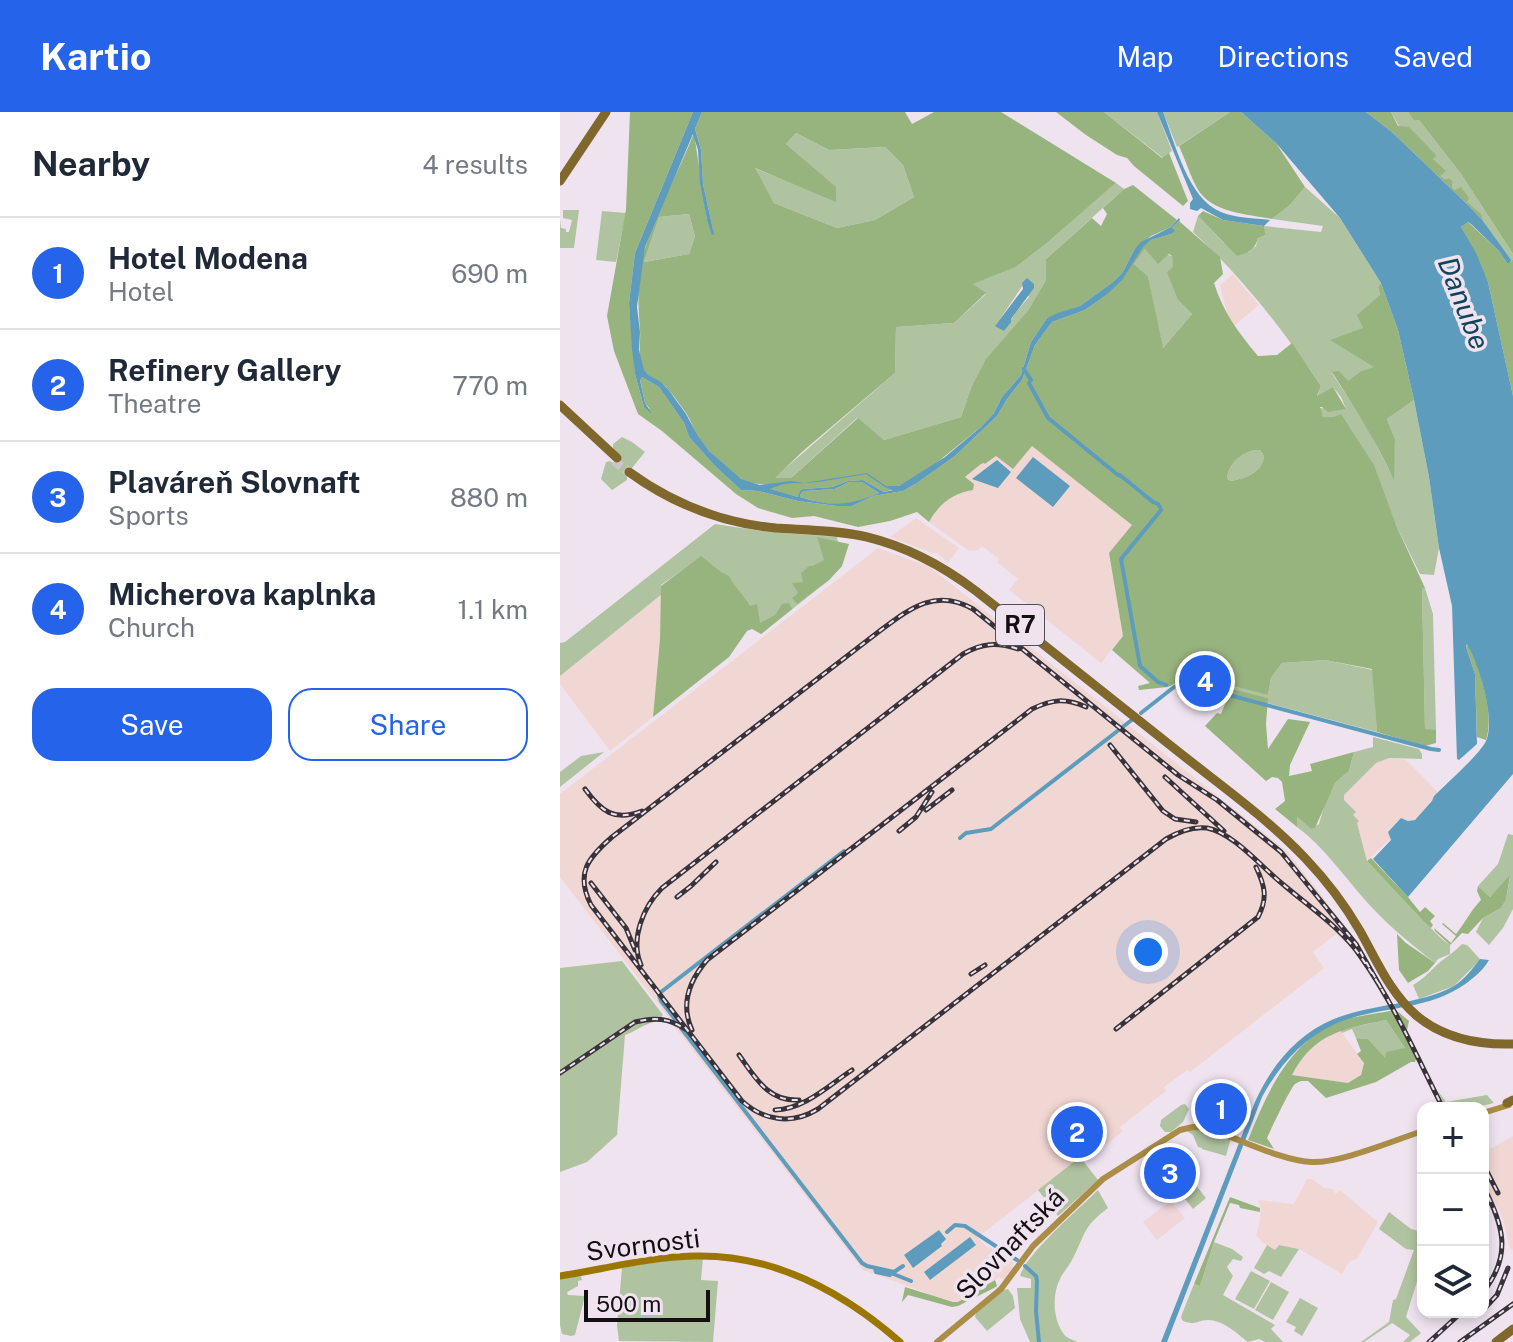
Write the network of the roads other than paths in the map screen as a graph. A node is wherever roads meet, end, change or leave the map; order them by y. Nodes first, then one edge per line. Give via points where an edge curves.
1 (604, 113) edge
2 (560, 173) edge
3 (560, 181) edge
4 (560, 408) edge
5 (616, 460) tunnel mouth
6 (630, 471) tunnel mouth
7 (1513, 1043) edge
8 (1512, 1102) edge
9 (1489, 1109) edge
10 (1417, 1133) edge
11 (560, 1276) edge
12 (1513, 1331) edge
13 (1501, 1340) edge
14 (900, 1342) edge
15 (937, 1342) edge

1 - 2 highway
1 - 3 highway
4 - 5 highway
6 - 7 highway, R7 via 712,512 756,522 867,532 945,565 1275,824 1311,858 1347,907 1393,987 1426,1020 1467,1041
8 - 9 main road
10 - 15 main road, Slovnaftská via 1316,1162 1205,1128 1183,1129 1103,1179 1033,1246 998,1292
11 - 14 main road, Svornosti via 683,1257 752,1261 824,1287
12 - 13 highway

